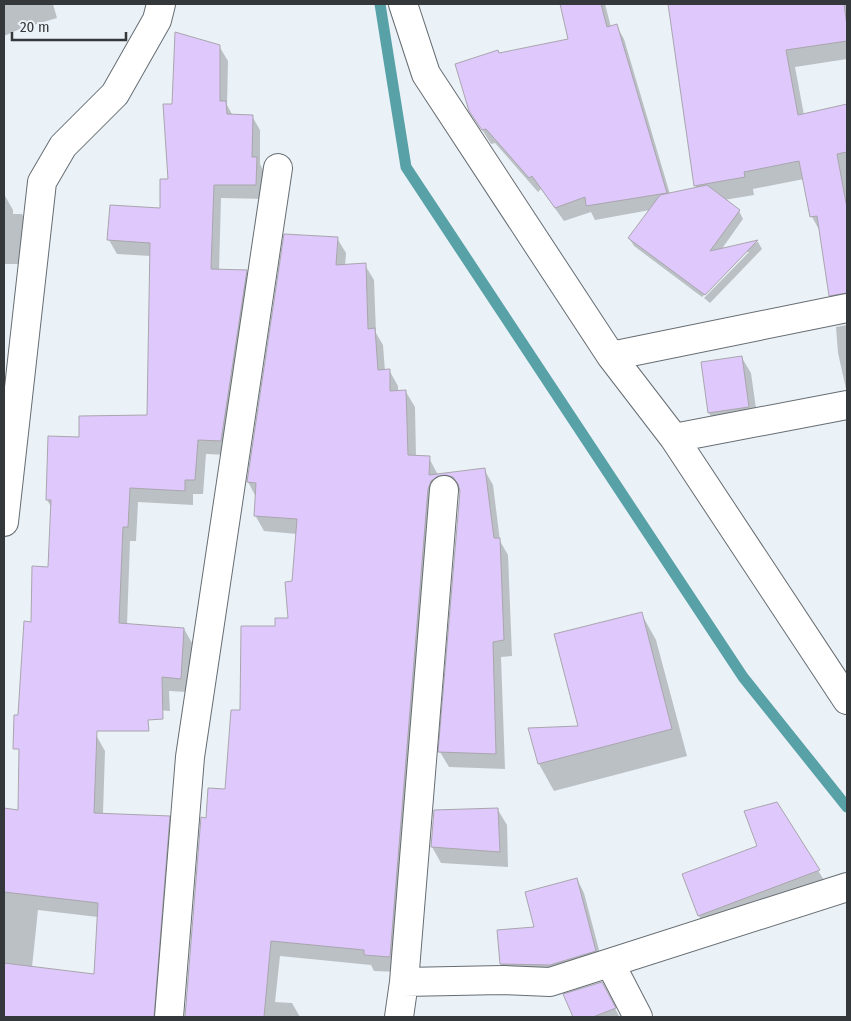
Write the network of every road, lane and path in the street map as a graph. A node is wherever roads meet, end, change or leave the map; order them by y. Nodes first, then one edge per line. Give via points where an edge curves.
1 (161, 4) edge
2 (403, 4) edge
3 (278, 168) dead end
4 (847, 308) edge
5 (611, 356) junction
6 (847, 405) edge
7 (674, 438) junction
8 (444, 490) dead end
9 (4, 522) edge
10 (847, 700) edge
11 (847, 887) edge
12 (847, 899) edge
13 (781, 908) junction
14 (610, 963) junction
15 (404, 982) junction
16 (169, 1017) edge
17 (399, 1017) edge
18 (638, 1017) edge

1 - 9 street via 157,20 115,94 63,146 42,182
2 - 5 street via 426,74
3 - 16 street via 190,757
4 - 5 street
5 - 7 street
6 - 7 street
7 - 10 street
8 - 15 street
11 - 13 street
12 - 13 street
13 - 14 street
14 - 15 street via 550,982
14 - 18 street
15 - 17 street

